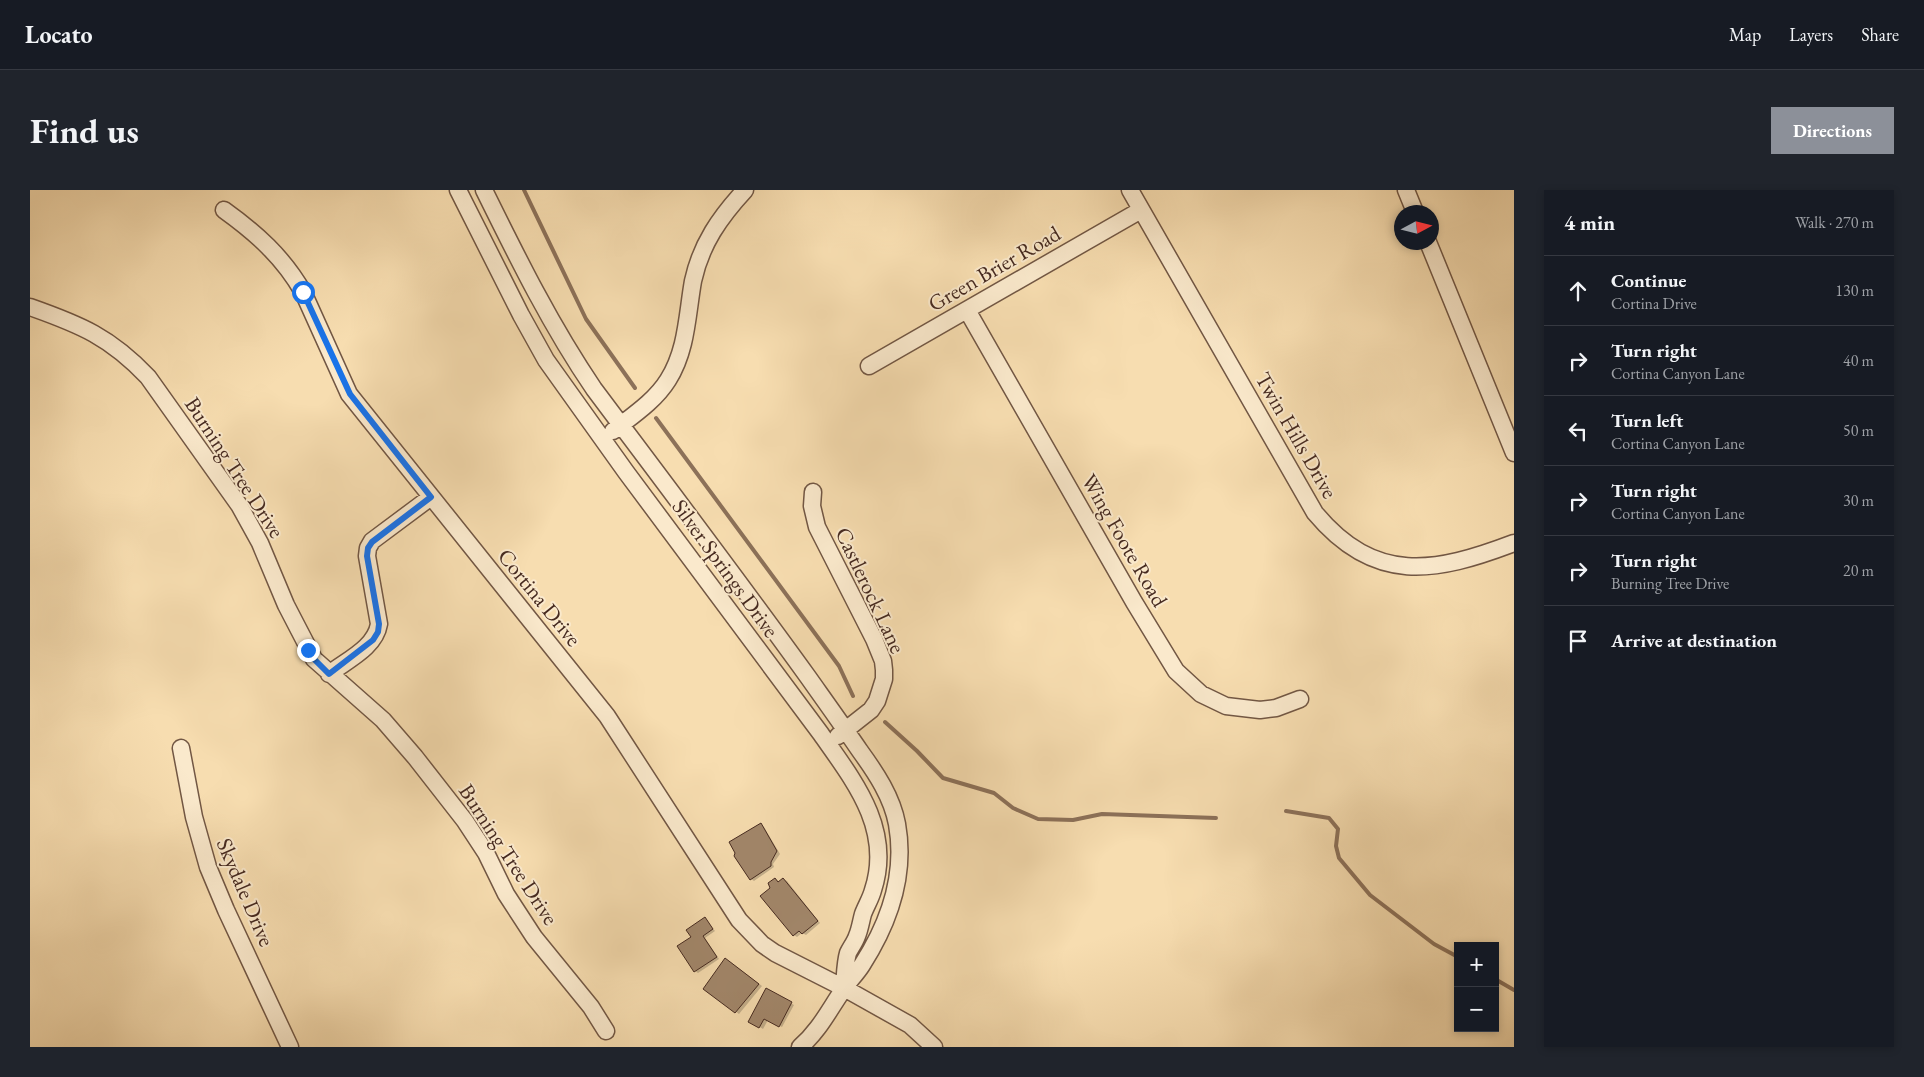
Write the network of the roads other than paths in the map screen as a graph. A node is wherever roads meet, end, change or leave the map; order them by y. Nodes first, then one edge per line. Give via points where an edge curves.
1 (458, 190) edge
2 (484, 190) edge
3 (745, 190) edge
4 (1130, 190) edge
5 (1406, 190) edge
6 (1412, 205) edge
7 (224, 210) dead end
8 (1141, 210) junction
9 (1431, 250) edge
10 (30, 307) edge
11 (967, 310) junction
12 (869, 366) dead end
13 (621, 425) junction
14 (603, 439) junction
15 (1514, 453) edge
16 (813, 492) dead end
17 (431, 497) junction
18 (1514, 543) edge
19 (329, 674) junction
20 (1300, 698) dead end
21 (846, 730) junction
22 (828, 743) junction
23 (181, 748) dead end
24 (844, 988) junction
25 (606, 1031) dead end
26 (290, 1047) edge
27 (800, 1047) edge
28 (934, 1047) edge

1 - 14 street, Silver Springs Drive via 546,360
2 - 13 street, Silver Springs Drive via 556,329 594,390
3 - 13 street via 720,219 703,248 684,341 672,373 661,390
4 - 8 street, Twin Hills Drive
5 - 6 street
7 - 17 street, Cortina Drive via 264,241 294,276 350,394
8 - 11 street, Green Brier Road
8 - 18 street, Twin Hills Drive via 1315,512 1342,541 1377,560 1408,567 1425,567 1471,557
9 - 15 street
10 - 19 street, Burning Tree Drive via 76,324 102,338 148,377 239,505 260,543 308,650
11 - 12 street, Green Brier Road
11 - 20 street, Wing Foote Road via 1176,671 1201,694 1226,706 1260,710 1276,708
13 - 14 street
13 - 21 street, Silver Springs Drive
14 - 22 street, Silver Springs Drive
16 - 21 street, Castlerock Lane via 812,506 817,527 883,661 884,679 877,701
17 - 19 street via 368,548 367,564 378,632 369,644
17 - 24 street, Cortina Drive via 607,716 739,920 775,953
19 - 25 street, Burning Tree Drive via 383,720 415,756 486,853 506,894 534,937 591,1007
21 - 22 street, Castlerock Lane
21 - 24 street, Silver Springs Drive via 875,770 891,803 899,850 898,880 887,915 861,966
22 - 24 street, Silver Springs Drive via 867,804 879,854 873,890 848,955
23 - 26 street, Skydale Drive via 194,817 208,867
24 - 27 street, Silver Springs Drive via 825,1019
24 - 28 street, Cortina Drive via 910,1025

